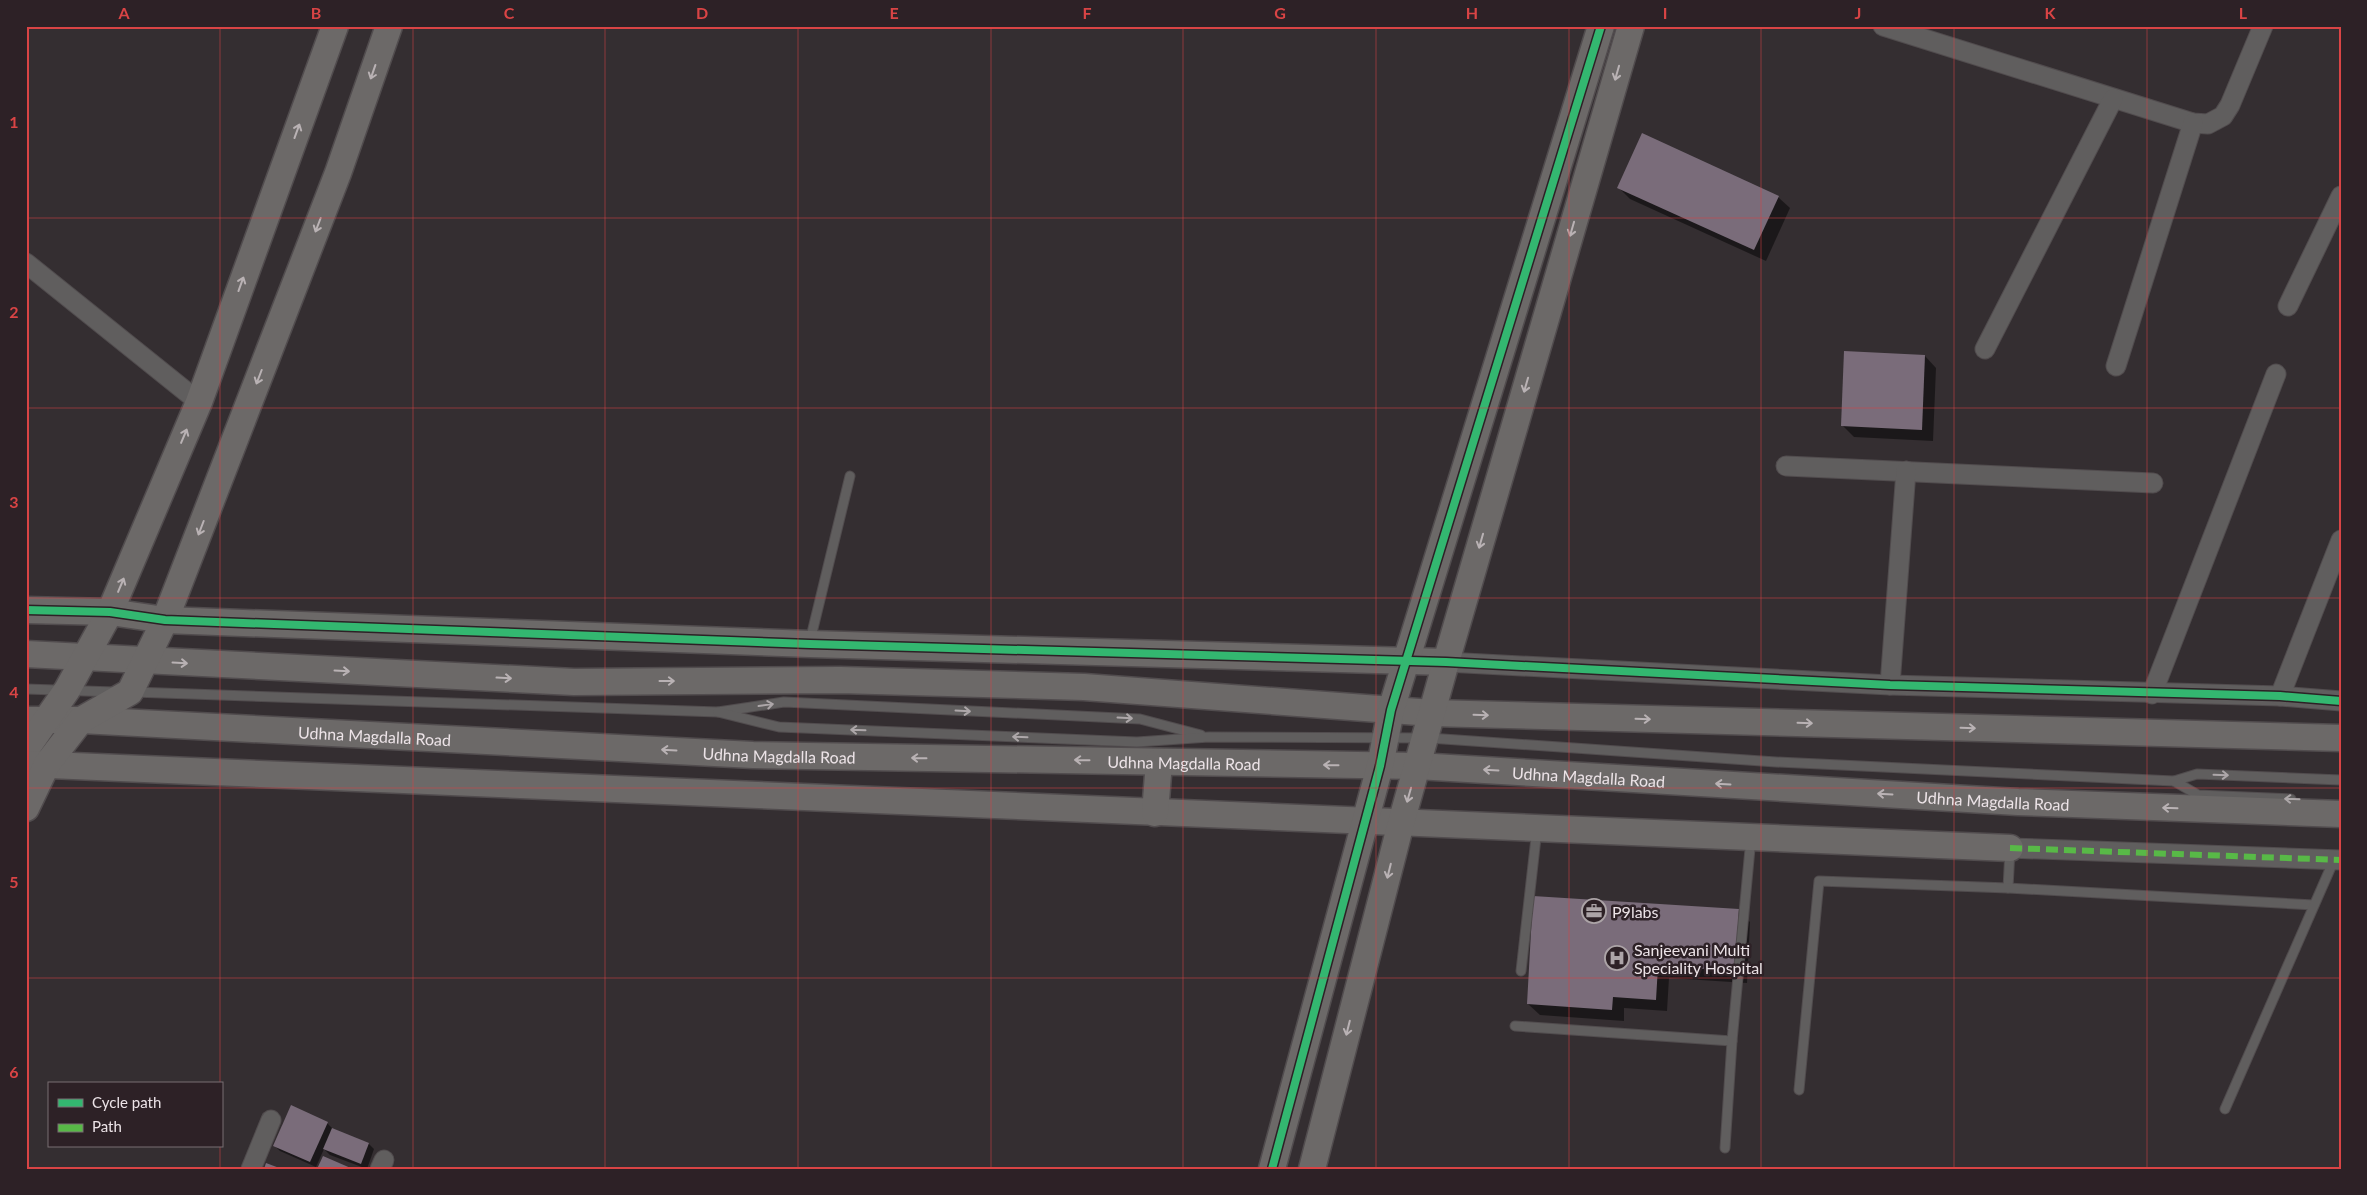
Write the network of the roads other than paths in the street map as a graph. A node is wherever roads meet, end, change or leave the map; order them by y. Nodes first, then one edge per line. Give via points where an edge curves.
1 (335, 26) edge
2 (389, 26) edge
3 (1601, 26) edge
4 (1631, 26) edge
5 (1883, 26) edge
6 (2263, 26) edge
7 (2113, 100) junction
8 (2193, 123) junction
9 (2341, 196) edge
10 (26, 263) edge
11 (2288, 306) dead end
12 (1985, 349) dead end
13 (2116, 366) dead end
14 (2276, 374) dead end
15 (199, 402) junction
16 (1786, 466) dead end
17 (1906, 471) junction
18 (850, 476) dead end
19 (2153, 483) dead end
20 (2341, 540) edge
21 (26, 610) edge
22 (110, 612) junction
23 (165, 620) junction
24 (810, 644) junction
25 (26, 654) edge
26 (88, 656) junction
27 (146, 661) junction
28 (1406, 661) junction
29 (1446, 662) junction
30 (1890, 685) junction
31 (26, 689) edge
32 (67, 690) junction
33 (130, 692) junction
34 (2152, 694) junction
35 (2280, 696) junction
36 (2341, 701) edge
37 (1391, 710) junction
38 (718, 712) junction
39 (1432, 713) junction
40 (36, 720) edge
41 (81, 720) junction
42 (1208, 737) junction
43 (1386, 738) junction
44 (1425, 738) junction
45 (2341, 738) edge
46 (33, 759) edge
47 (1159, 762) junction
48 (1380, 766) junction
49 (1417, 766) junction
50 (2341, 780) edge
51 (2174, 781) junction
52 (2303, 800) dead end
53 (26, 808) edge
54 (1156, 813) junction
55 (2341, 814) edge
56 (1364, 822) junction
57 (1401, 823) junction
58 (1537, 829) junction
59 (1751, 838) junction
60 (2010, 848) junction
61 (2337, 860) edge
62 (2008, 888) junction
63 (2314, 905) junction
64 (1521, 971) dead end
65 (1515, 1026) dead end
66 (1732, 1041) junction
67 (1798, 1090) dead end
68 (2225, 1109) dead end
69 (271, 1120) dead end
70 (1725, 1148) dead end
71 (251, 1169) edge
72 (1272, 1169) edge
73 (1312, 1169) edge

15 -> 1 street
2 -> 23 street via 338,174
3 - 28 street
4 -> 29 street
5 - 7 street
6 - 8 street via 2223,116 2208,124
7 - 8 street
7 - 12 street
8 - 13 street
9 - 11 street
10 - 15 street
14 - 34 street
22 -> 15 street
16 - 17 street
17 - 19 street
17 - 30 street
18 - 24 lane
20 - 35 street
21 - 22 street
22 - 23 street
22 - 26 street
23 - 24 street
23 - 27 street
24 - 28 street
25 - 26 street
26 - 27 street
26 - 32 street
27 - 33 street
27 -> 37 street via 574,682 840,680 1084,687
28 - 29 street
28 - 37 street
29 - 30 street
29 - 39 street
30 - 34 street
31 - 32 lane
32 - 33 lane
32 - 40 street
33 - 38 lane
33 - 41 street
34 - 35 street
35 - 36 street
37 - 39 street
37 - 43 street
42 -> 38 lane via 1136,742 779,727
38 -> 42 lane via 784,702 1140,718
39 - 44 street
39 -> 45 street
40 - 41 street, Udhna Magdalla Road
40 - 46 street
41 - 46 street
47 -> 41 street, Udhna Magdalla Road via 753,755
42 - 43 lane
43 - 44 lane
43 - 48 street
44 - 49 street
44 - 51 lane via 1776,762
46 - 53 street
46 - 54 street
48 -> 47 street, Udhna Magdalla Road
47 - 54 street
48 - 49 street, Udhna Magdalla Road
48 - 56 street
55 -> 49 street, Udhna Magdalla Road via 2018,802
49 -> 57 street
51 -> 50 lane via 2197,774
52 -> 51 lane via 2198,795
54 - 56 street
56 - 57 street
56 - 72 street
57 - 58 street
57 -> 73 street
58 - 59 street
58 - 64 lane
59 - 60 street
59 - 66 lane
60 - 61 street
60 - 62 lane
61 - 63 lane
62 - 63 lane
62 - 67 lane via 1819,881
63 - 68 lane
65 - 66 lane
66 - 70 lane
69 - 71 street

